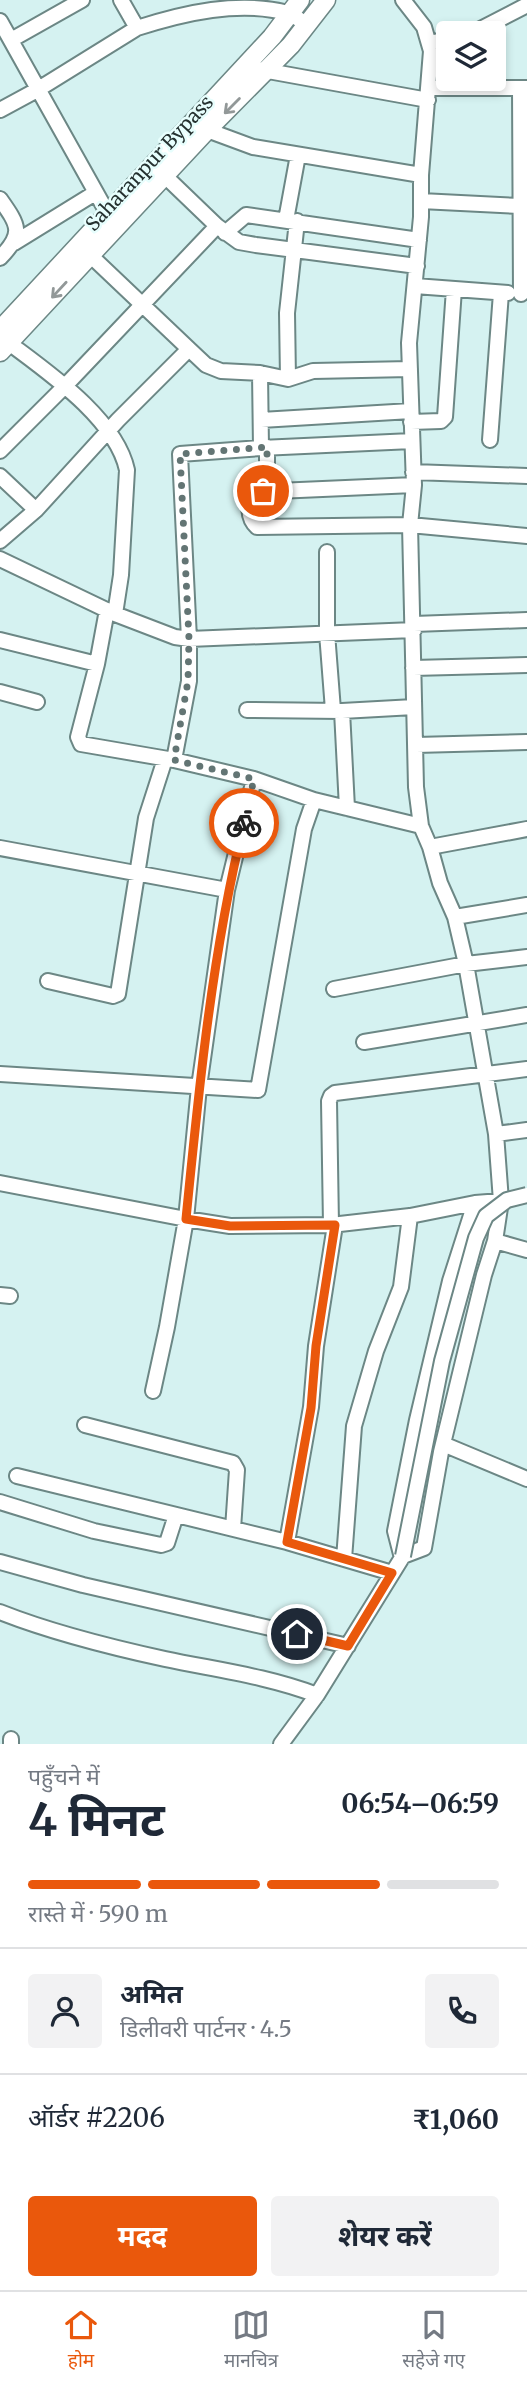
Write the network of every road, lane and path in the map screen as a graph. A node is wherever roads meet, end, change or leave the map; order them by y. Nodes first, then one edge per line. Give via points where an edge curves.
1 (82, 0) edge
2 (121, 0) edge
3 (326, 0) edge
4 (403, 0) edge
5 (527, 5) edge
6 (295, 7) edge
7 (496, 21) edge
8 (0, 22) edge
9 (307, 25) junction
10 (137, 27) junction
11 (11, 40) junction
12 (436, 42) edge
13 (429, 43) junction
14 (244, 67) junction
15 (266, 71) junction
16 (523, 88) edge
17 (37, 90) junction
18 (429, 94) junction
19 (0, 110) edge
20 (207, 130) junction
21 (298, 155) junction
22 (421, 175) junction
23 (165, 176) junction
24 (95, 193) junction
25 (0, 199) edge
26 (421, 201) junction
27 (520, 206) junction
28 (108, 214) junction
29 (291, 220) junction
30 (221, 230) junction
31 (419, 240) junction
32 (14, 243) junction
33 (293, 250) junction
34 (91, 256) junction
35 (0, 258) edge
36 (417, 265) junction
37 (415, 286) junction
38 (454, 289) junction
39 (501, 293) junction
40 (524, 295) edge
41 (142, 304) junction
42 (3, 342) edge
43 (189, 349) junction
44 (410, 369) junction
45 (260, 373) junction
46 (288, 379) junction
47 (65, 386) junction
48 (411, 416) junction
49 (261, 420) junction
50 (109, 432) junction
51 (412, 440) junction
52 (490, 440) dead end
53 (264, 447) junction
54 (0, 451) edge
55 (0, 476) edge
56 (527, 476) edge
57 (413, 478) junction
58 (267, 491) junction
59 (36, 510) junction
60 (411, 525) junction
61 (527, 536) edge
62 (0, 541) edge
63 (327, 552) dead end
64 (0, 559) edge
65 (111, 612) junction
66 (527, 620) edge
67 (414, 627) junction
68 (327, 633) junction
69 (189, 639) junction
70 (0, 640) edge
71 (97, 664) junction
72 (527, 666) edge
73 (413, 668) junction
74 (0, 692) edge
75 (37, 702) dead end
76 (414, 708) junction
77 (247, 710) dead end
78 (338, 710) junction
79 (527, 742) edge
80 (416, 745) junction
81 (169, 760) junction
82 (254, 779) junction
83 (314, 800) junction
84 (348, 808) junction
85 (421, 826) junction
86 (527, 829) edge
87 (430, 847) junction
88 (0, 848) edge
89 (139, 874) junction
90 (227, 890) junction
91 (527, 905) edge
92 (455, 917) junction
93 (527, 957) edge
94 (466, 964) junction
95 (48, 981) dead end
96 (334, 989) dead end
97 (527, 1015) edge
98 (477, 1022) junction
99 (365, 1042) dead end
100 (527, 1069) edge
101 (0, 1074) edge
102 (485, 1076) junction
103 (199, 1087) junction
104 (527, 1130) edge
105 (496, 1134) junction
106 (0, 1183) edge
107 (527, 1195) edge
108 (502, 1201) junction
109 (475, 1203) junction
110 (410, 1216) junction
111 (186, 1219) junction
112 (333, 1225) junction
113 (495, 1241) junction
114 (527, 1250) edge
115 (153, 1391) dead end
116 (85, 1425) dead end
117 (443, 1444) junction
118 (17, 1476) dead end
119 (527, 1479) edge
120 (0, 1502) edge
121 (176, 1515) junction
122 (233, 1529) junction
123 (287, 1542) junction
124 (402, 1557) junction
125 (344, 1559) junction
126 (0, 1562) edge
127 (392, 1573) junction
128 (0, 1612) edge
129 (348, 1646) junction
130 (317, 1695) junction
131 (281, 1744) edge

1 - 11 street
2 - 10 street
3 - 9 main road, Saharanpur Bypass
4 - 13 street via 424,27
5 - 7 street
6 - 9 street
6 - 10 street via 187,12
6 - 14 main road
8 - 11 street
9 - 15 main road, Saharanpur Bypass
10 - 17 street
11 - 17 street
12 - 13 street
13 - 18 street
14 - 15 street
14 - 28 main road
15 - 18 street
15 -> 20 main road, Saharanpur Bypass
16 - 18 street
16 - 27 street
17 - 19 street
17 - 24 street
18 - 22 street
20 - 21 street via 253,147
20 - 23 main road, Saharanpur Bypass
21 - 22 street
21 - 29 street
22 - 26 street
23 - 30 street
23 - 34 main road, Saharanpur Bypass
24 - 28 street
24 - 32 street
25 - 32 street via 17,226
26 - 27 street
26 - 31 street
27 - 40 street
28 - 42 main road
29 - 30 street via 246,215
29 - 31 street
29 - 33 street
30 - 33 street via 239,242
30 - 41 street
31 - 36 street
32 - 35 street
33 - 36 street
33 - 46 street via 287,313
34 - 41 street
34 -> 42 main road, Saharanpur Bypass
36 - 37 street
37 - 38 street
37 - 44 street
38 - 39 street
38 - 48 street via 445,417 440,421
39 - 40 street
39 - 52 street
41 - 43 street
41 - 47 street
42 - 47 street
43 - 45 street via 220,371
43 - 50 street
44 - 46 street via 313,371
44 - 48 street
45 - 46 street
45 - 49 street
47 - 50 street
47 - 54 street
48 - 49 street
48 - 51 street
49 - 53 street
50 - 59 street
50 - 65 street via 127,470 121,575
51 - 53 street
51 - 57 street
53 - 58 street
53 - 69 street via 180,454
55 - 59 street
56 - 57 street
57 - 58 street
57 - 60 street
58 - 60 street via 251,495 251,521 257,527
59 - 62 street
60 - 61 street
60 - 67 street
63 - 68 street
64 - 65 street
65 - 69 street via 175,638
65 - 71 street
66 - 67 street
67 - 68 street
67 - 73 street
68 - 69 street
68 - 78 street
69 - 81 street via 188,681
70 - 71 street
71 - 81 street via 81,744
72 - 73 street
73 - 76 street
74 - 75 street
76 - 78 street
76 - 80 street
77 - 78 street
78 - 84 street
79 - 80 street
80 - 85 street
81 - 82 street
81 - 89 street via 146,818
82 - 83 street
82 - 90 street
83 - 84 street
83 - 103 street via 304,829 259,1088
84 - 85 street
85 - 87 street
86 - 87 street
87 - 92 street
88 - 89 street
89 - 90 street
89 - 95 street via 118,994
90 - 103 street
91 - 92 street
92 - 94 street
93 - 94 street
94 - 96 street
94 - 98 street
97 - 98 street
98 - 99 street
98 - 102 street
100 - 102 street
101 - 103 street
102 - 105 street
102 - 112 street via 331,1096
103 - 111 street
104 - 105 street
105 - 108 street
106 - 111 street
107 - 124 street, bridge via 507,1200 486,1216 476,1238 442,1360
108 - 109 street
108 - 113 street
109 - 110 street
109 - 124 street via 450,1281 410,1457 395,1531
110 - 112 street
110 - 125 street via 401,1287 354,1426
111 - 112 street via 230,1226
111 - 115 street
112 - 123 street via 311,1408
113 - 114 street
113 - 117 street
116 - 122 street via 233,1462 237,1471
117 - 119 street
117 - 124 street via 426,1545
118 - 121 street
120 - 121 street via 94,1531 161,1545 167,1543
121 - 122 street
122 - 123 street
123 - 125 street
124 - 127 street
125 - 127 street
126 - 129 street
127 - 129 street
128 - 130 street via 70,1635 252,1675
129 - 130 street
130 - 131 street

